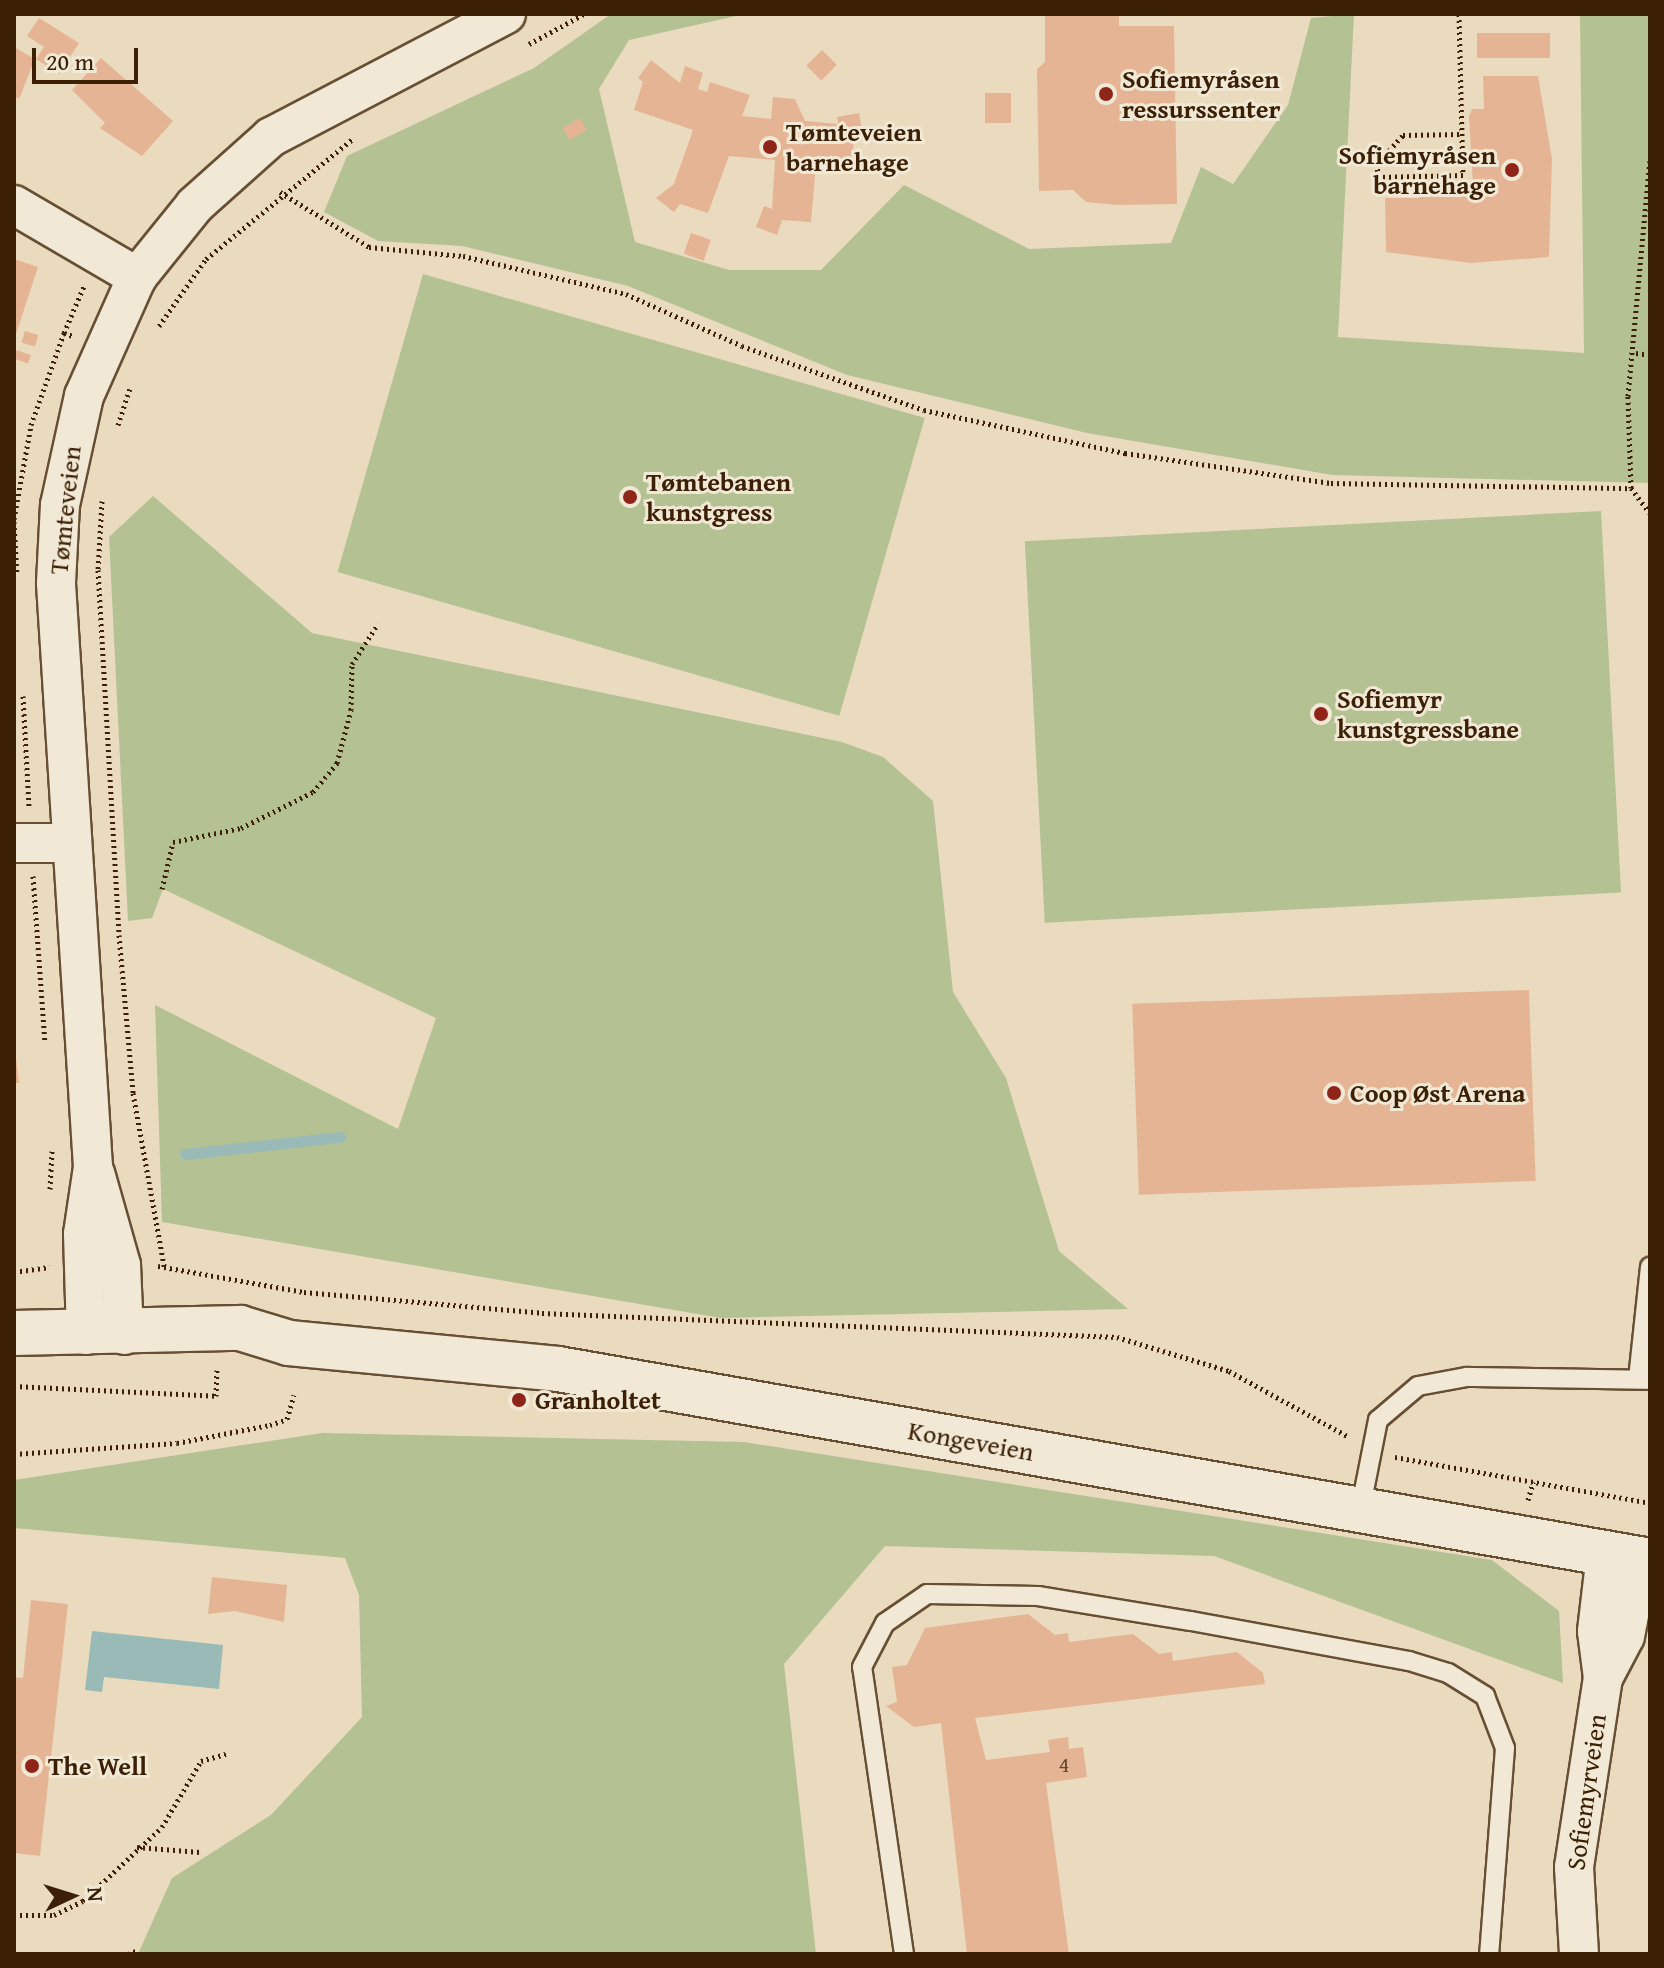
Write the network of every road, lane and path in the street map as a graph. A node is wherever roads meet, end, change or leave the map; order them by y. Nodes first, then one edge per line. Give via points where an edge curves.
1 (506, 14) edge
2 (584, 14) edge
3 (1459, 14) edge
4 (521, 49) dead end
5 (365, 130) dead end
6 (1462, 134) junction
7 (1650, 161) edge
8 (280, 191) junction
9 (14, 205) edge
10 (97, 258) junction
11 (137, 277) junction
12 (64, 333) dead end
13 (154, 335) dead end
14 (1636, 353) junction
15 (1650, 355) edge
16 (134, 378) dead end
17 (115, 434) dead end
18 (1631, 488) junction
19 (103, 495) dead end
20 (1650, 513) edge
21 (14, 522) edge
22 (14, 534) edge
23 (17, 580) dead end
24 (378, 624) dead end
25 (23, 689) dead end
26 (22, 843) edge
27 (69, 843) junction
28 (162, 889) dead end
29 (46, 1057) dead end
30 (53, 1133) dead end
31 (49, 1203) dead end
32 (52, 1255) dead end
33 (63, 1265) dead end
34 (154, 1265) dead end
35 (53, 1266) junction
36 (164, 1266) junction
37 (1650, 1267) edge
38 (14, 1272) edge
39 (14, 1333) edge
40 (120, 1335) junction
41 (217, 1370) dead end
42 (1644, 1380) edge
43 (14, 1386) edge
44 (294, 1395) dead end
45 (1370, 1448) junction
46 (14, 1454) edge
47 (1650, 1503) edge
48 (1360, 1511) junction
49 (1632, 1558) edge
50 (226, 1754) dead end
51 (137, 1847) junction
52 (200, 1852) dead end
53 (14, 1915) edge
54 (136, 1951) dead end
55 (128, 1954) edge
56 (904, 1954) edge
57 (1489, 1954) edge
58 (1579, 1954) edge

1 - 11 street, Tømteveien via 271,137 195,205
2 - 4 path
3 - 6 path
5 - 8 path
6 - 6 path via 1463,175 1378,177 1377,164 1403,135
7 - 14 path
8 - 13 path via 206,259
8 - 18 path via 369,247 463,256 626,294 742,346 924,410 1125,453 1331,483
9 - 10 street
10 - 11 street
10 - 12 path
11 - 27 street, Tømteveien via 84,396 60,505 56,583
14 - 15 path
14 - 18 path via 1625,448
16 - 17 path
18 - 20 path
19 - 36 path via 98,570 119,935 133,1093
21 - 22 path
22 - 23 path
24 - 28 path via 352,664 351,710 337,763 313,792 241,828 173,842
25 - 26 path
26 - 27 street
26 - 29 path
27 - 40 street, Tømteveien via 93,1167 83,1234
30 - 31 path
32 - 35 path
33 - 35 path
34 - 36 path
35 - 38 path
36 - 45 path via 304,1292 542,1313 1117,1337 1229,1371
37 - 42 lane
39 - 40 main road, Kongeveien
40 - 48 main road, Kongeveien via 240,1328 289,1343 558,1369
41 - 43 path via 216,1396
42 - 45 lane via 1434,1381 1387,1408
44 - 46 path via 287,1419 270,1425 177,1443
45 - 47 path via 1422,1464
45 - 48 lane
48 - 49 main road, Kongeveien
49 - 58 street, Sofiemyrveien via 1625,1636 1603,1678 1577,1833
50 - 51 path via 201,1761 162,1827
51 - 52 path
51 - 53 path via 83,1901 54,1915
54 - 55 path
56 - 57 lane via 862,1667 885,1623 927,1594 1038,1596 1176,1618 1409,1661 1461,1680 1485,1696 1505,1748

